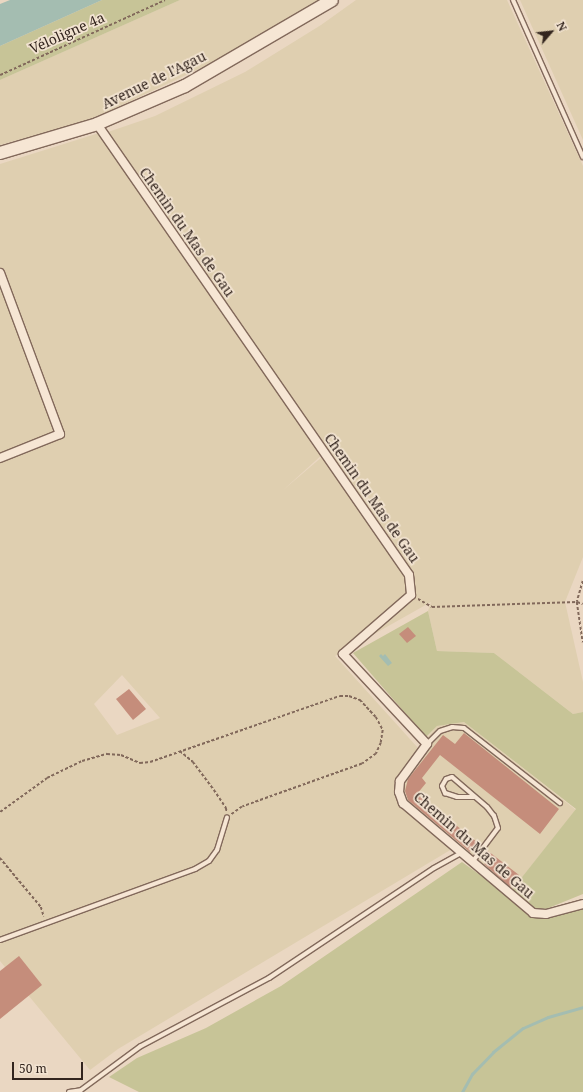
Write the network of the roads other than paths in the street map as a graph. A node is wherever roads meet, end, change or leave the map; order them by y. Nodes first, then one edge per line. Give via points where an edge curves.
1 (332, 0) edge
2 (513, 0) edge
3 (97, 124) junction
4 (0, 153) edge
5 (583, 157) edge
6 (0, 273) edge
7 (0, 458) edge
8 (427, 744) junction
9 (474, 797) junction
10 (560, 803) dead end
11 (227, 818) road end
12 (461, 853) junction
13 (472, 862) junction
14 (583, 904) edge
15 (0, 940) edge
16 (69, 1092) edge

1 - 3 street, Avenue de l'Agau via 185,86
2 - 5 lane
3 - 4 street, Avenue de l'Agau
3 - 8 street, Chemin du Mas de Gau via 409,575 411,595 342,654
6 - 7 street via 60,434
8 - 10 lane via 440,732 452,727 464,728
8 - 12 street, Chemin du Mas de Gau via 400,781 399,792 403,803
9 - 9 lane via 452,777 446,779 442,786 445,793 457,797
9 - 13 lane via 490,812 498,828
11 - 15 lane via 216,850 209,860 196,869
12 - 13 street, Chemin du Mas de Gau
12 - 16 lane via 434,868 269,978 141,1046 81,1090
13 - 14 street, Chemin du Mas de Gau via 533,913 546,914

